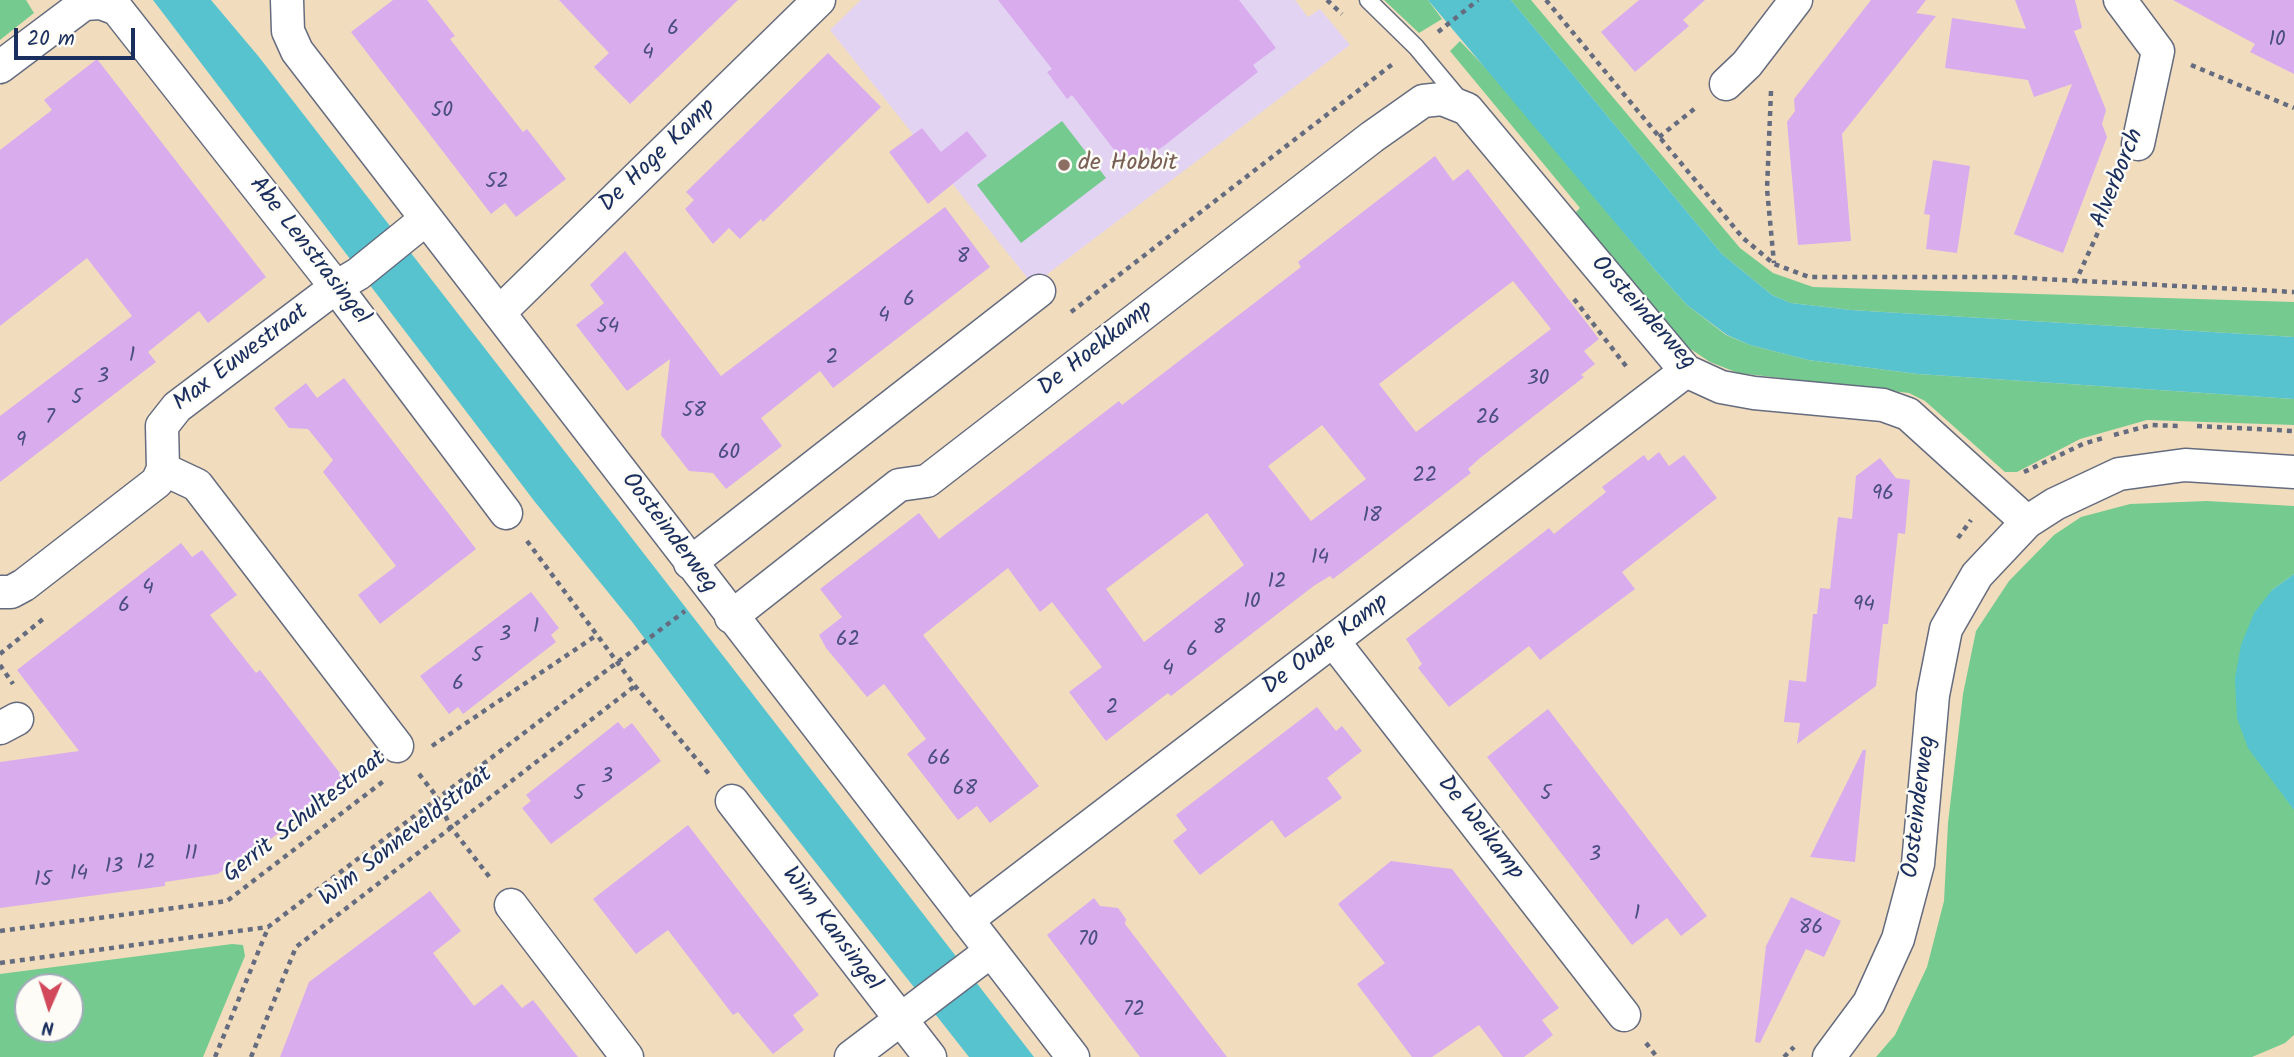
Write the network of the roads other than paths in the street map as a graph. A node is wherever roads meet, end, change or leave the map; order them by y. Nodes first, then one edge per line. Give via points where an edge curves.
1 (287, 0) edge
2 (819, 0) edge
3 (1368, 0) edge
4 (1796, 0) edge
5 (2120, 0) edge
6 (0, 67) edge
7 (1736, 74) road end
8 (1467, 109) junction
9 (2138, 144) road end
10 (415, 228) junction
11 (347, 281) junction
12 (1039, 291) dead end
13 (499, 313) junction
14 (1686, 371) junction
15 (163, 468) junction
16 (2294, 472) edge
17 (506, 513) road end
18 (2026, 522) junction
19 (691, 563) junction
20 (0, 592) edge
21 (731, 617) junction
22 (1334, 642) junction
23 (403, 753) road end
24 (732, 802) road end
25 (511, 905) road end
26 (967, 920) junction
27 (982, 959) junction
28 (909, 1013) junction
29 (1624, 1015) dead end
30 (628, 1057) edge
31 (851, 1057) edge
32 (930, 1057) edge
33 (1073, 1057) edge
34 (1829, 1057) edge

1 - 10 street, Oosteinderweg via 288,31 297,51
2 - 13 street, De Hoge Kamp
3 - 8 lane, Oosteinderweg
4 - 7 street
5 - 9 street, Alverborch via 2158,51
6 - 11 street, Abe Lenstrasingel via 84,4 102,3 117,9
8 - 14 street, Oosteinderweg
8 - 21 street, De Hoekkamp via 1442,99 1423,101 927,481 899,485
10 - 11 street, Max Euwestraat
10 - 13 street, Oosteinderweg
11 - 15 street, Max Euwestraat via 168,415 160,438
11 - 17 street, Abe Lenstrasingel
12 - 19 street
13 - 19 street, Oosteinderweg
14 - 18 street, Oosteinderweg via 1721,387 1883,405 1908,414
14 - 22 street, De Oude Kamp
15 - 20 street via 148,491 24,585
15 - 23 street via 197,485
16 - 18 street, Oosteinderweg via 2185,465 2119,474
18 - 34 street, Oosteinderweg via 1977,575 1946,629 1933,695 1918,864 1898,939 1869,1003
19 - 21 street, Oosteinderweg
21 - 26 street, Oosteinderweg
22 - 26 street, De Oude Kamp
22 - 29 street, De Weikamp
24 - 28 street, Wim Kansingel
25 - 30 street
26 - 27 street, Oosteinderweg
27 - 28 street
27 - 33 street, Oosteinderweg
28 - 31 street
28 - 32 street, Wim Kansingel

